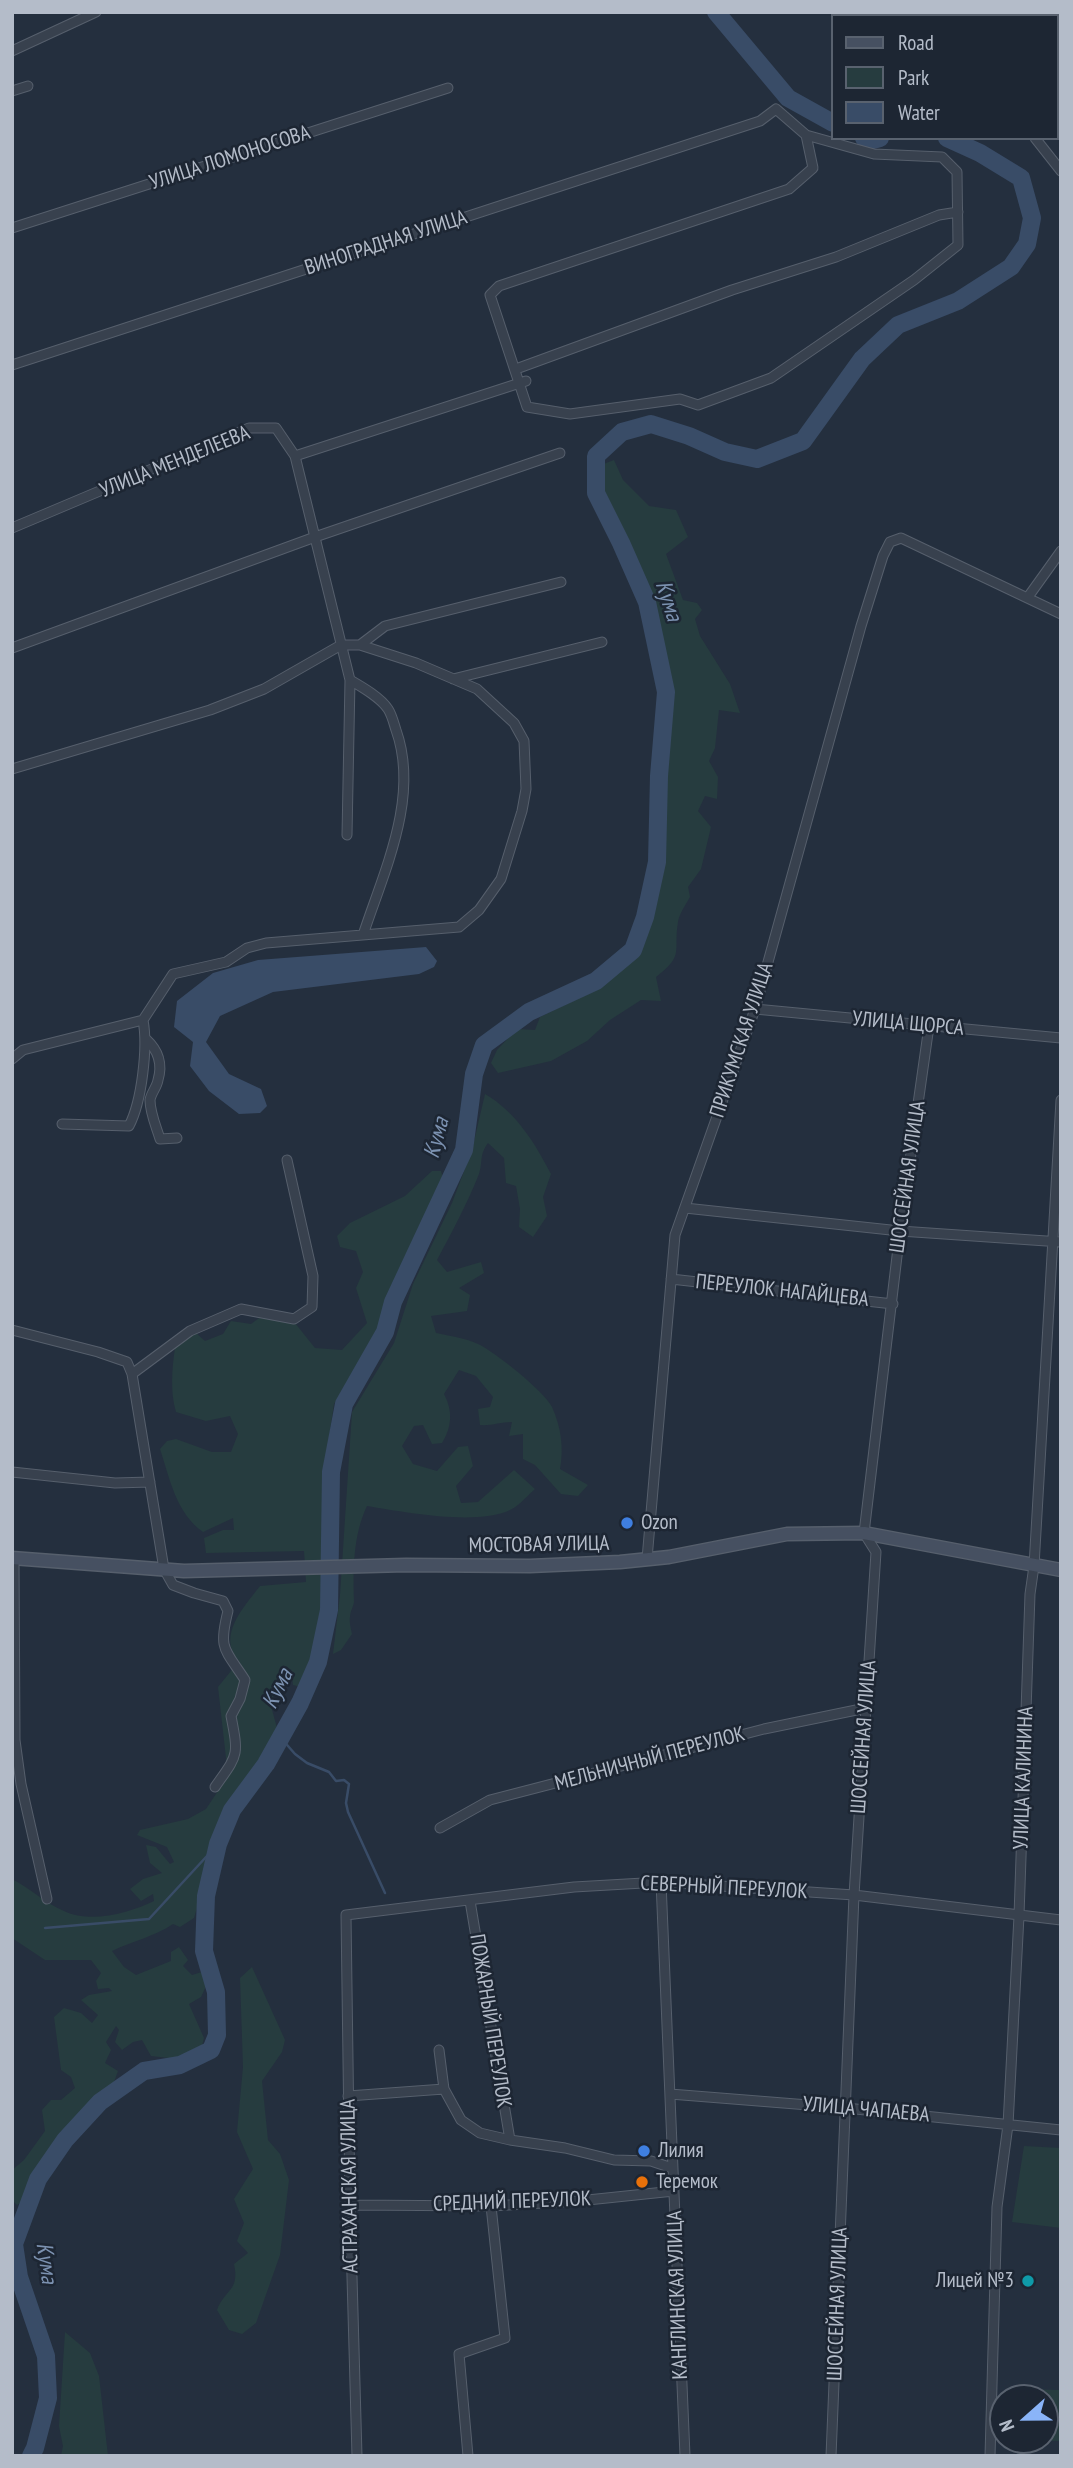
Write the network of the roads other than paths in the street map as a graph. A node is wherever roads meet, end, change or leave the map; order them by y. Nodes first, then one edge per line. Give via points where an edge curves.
1 (96, 12) edge
2 (12, 51) edge
3 (28, 86) dead end
4 (448, 88) dead end
5 (12, 91) edge
6 (806, 135) junction
7 (1037, 140) edge
8 (1061, 172) edge
9 (958, 212) junction
10 (12, 228) edge
11 (12, 365) edge
12 (516, 369) junction
13 (522, 383) junction
14 (560, 453) dead end
15 (295, 457) junction
16 (12, 528) edge
17 (314, 537) junction
18 (1061, 551) edge
19 (561, 582) dead end
20 (1028, 597) junction
21 (1061, 614) edge
22 (602, 642) dead end
23 (341, 645) junction
24 (360, 645) junction
25 (12, 648) edge
26 (453, 679) junction
27 (350, 680) junction
28 (12, 769) edge
29 (347, 835) dead end
30 (363, 935) junction
31 (755, 1009) junction
32 (143, 1020) junction
33 (929, 1026) junction
34 (1061, 1038) edge
35 (146, 1039) junction
36 (12, 1059) edge
37 (1061, 1100) edge
38 (62, 1124) dead end
39 (177, 1138) dead end
40 (287, 1160) dead end
41 (685, 1208) junction
42 (900, 1231) junction
43 (1057, 1242) edge
44 (671, 1279) junction
45 (893, 1304) junction
46 (12, 1330) edge
47 (132, 1374) junction
48 (12, 1472) edge
49 (150, 1482) junction
50 (864, 1533) junction
51 (13, 1558) edge
52 (647, 1559) junction
53 (1034, 1566) junction
54 (164, 1569) junction
55 (1061, 1570) edge
56 (866, 1708) junction
57 (215, 1787) dead end
58 (440, 1828) dead end
59 (661, 1882) junction
60 (854, 1895) junction
61 (47, 1899) dead end
62 (470, 1901) junction
63 (346, 1916) joint
64 (1019, 1916) junction
65 (1061, 1920) edge
66 (439, 2050) dead end
67 (444, 2089) junction
68 (670, 2094) junction
69 (348, 2096) junction
70 (846, 2108) junction
71 (1008, 2125) junction
72 (1061, 2130) edge
73 (510, 2140) junction
74 (672, 2168) junction
75 (674, 2191) junction
76 (350, 2205) junction
77 (491, 2206) junction
78 (357, 2456) edge
79 (468, 2456) edge
80 (685, 2456) edge
81 (831, 2456) edge
82 (990, 2456) edge

1 - 2 street
3 - 5 street
4 - 10 street, УЛИЦА ЛОМОНОСОВА
6 - 9 street via 874,153 942,157 957,172
6 - 11 street, ВИНОГРАДНАЯ УЛИЦА via 776,109 760,121
6 - 12 street via 813,168 789,189 499,286 490,295
7 - 8 street
9 - 12 street via 939,215 835,257
9 - 13 street via 958,246 771,378 698,405 680,399 570,414 527,407
12 - 13 street
13 - 15 street
14 - 17 street
15 - 16 street, УЛИЦА МЕНДЕЛЕЕВА via 276,428 250,428
15 - 17 street
17 - 23 street
17 - 25 street
18 - 20 street
19 - 24 street via 385,626
20 - 21 street
20 - 31 street, ПРИКУМСКАЯ УЛИЦА via 901,538 890,542 861,626
22 - 26 street
23 - 24 street
23 - 27 street
23 - 28 street via 264,689
24 - 26 street
26 - 30 street via 501,709 524,741 526,789 501,879 480,910 458,928
27 - 29 street
27 - 30 street via 388,709 402,748 405,774 397,833
30 - 32 street via 266,943 247,948 226,962 173,974
31 - 33 street, УЛИЦА ЩОРСА
31 - 41 street, ПРИКУМСКАЯ УЛИЦА
32 - 35 street
32 - 36 street via 23,1050
33 - 34 street, УЛИЦА ЩОРСА
33 - 42 street, ШОССЕЙНАЯ УЛИЦА
35 - 38 street via 130,1126
35 - 39 street via 157,1050 160,1063 159,1079 150,1097 151,1111 160,1139
37 - 43 street, УЛИЦА КАЛИНИНА
40 - 47 street via 313,1276 312,1307 294,1319 241,1308 190,1331
41 - 42 street
41 - 44 street, ПРИКУМСКАЯ УЛИЦА via 675,1235
42 - 43 street
42 - 45 street, ШОССЕЙНАЯ УЛИЦА
43 - 53 street, УЛИЦА КАЛИНИНА
44 - 45 street, ПЕРЕУЛОК НАГАЙЦЕВА
44 - 52 street, ПРИКУМСКАЯ УЛИЦА
45 - 50 street, ШОССЕЙНАЯ УЛИЦА
46 - 47 street via 127,1362
47 - 49 street
48 - 49 street via 115,1483
49 - 54 street
50 - 52 main road, МОСТОВАЯ УЛИЦА via 787,1534
50 - 53 main road, МОСТОВАЯ УЛИЦА
50 - 56 street, ШОССЕЙНАЯ УЛИЦА via 876,1552
51 - 54 main road, МОСТОВАЯ УЛИЦА
51 - 61 street via 15,1740
52 - 54 main road, МОСТОВАЯ УЛИЦА via 530,1566
53 - 55 main road, МОСТОВАЯ УЛИЦА
53 - 64 street, УЛИЦА КАЛИНИНА
54 - 57 street via 173,1585 223,1601 228,1611 225,1651 245,1680 231,1716 235,1758
56 - 58 street, МЕЛЬНИЧНЫЙ ПЕРЕУЛОК via 764,1729 491,1800
56 - 60 street, ШОССЕЙНАЯ УЛИЦА
59 - 60 street, СЕВЕРНЫЙ ПЕРЕУЛОК
59 - 62 street, СЕВЕРНЫЙ ПЕРЕУЛОК via 574,1887
59 - 68 street, КАНГЛИНСКАЯ УЛИЦА
60 - 64 street, СЕВЕРНЫЙ ПЕРЕУЛОК
60 - 70 street, ШОССЕЙНАЯ УЛИЦА
62 - 63 street, СЕВЕРНЫЙ ПЕРЕУЛОК
62 - 73 street, ПОЖАРНЫЙ ПЕРЕУЛОК
63 - 69 street, АСТРАХАНСКАЯ УЛИЦА
64 - 65 street, СЕВЕРНЫЙ ПЕРЕУЛОК
64 - 71 street, УЛИЦА КАЛИНИНА
66 - 67 street
67 - 69 street
67 - 73 street via 461,2120 480,2133
68 - 70 street, УЛИЦА ЧАПАЕВА
68 - 74 street, КАНГЛИНСКАЯ УЛИЦА
69 - 76 street, АСТРАХАНСКАЯ УЛИЦА
70 - 71 street, УЛИЦА ЧАПАЕВА
70 - 81 street, ШОССЕЙНАЯ УЛИЦА
71 - 72 street, УЛИЦА ЧАПАЕВА
71 - 82 street, УЛИЦА КАЛИНИНА via 998,2207
73 - 74 street
74 - 75 street, КАНГЛИНСКАЯ УЛИЦА
75 - 77 street, СРЕДНИЙ ПЕРЕУЛОК
75 - 80 street, КАНГЛИНСКАЯ УЛИЦА
76 - 77 street, СРЕДНИЙ ПЕРЕУЛОК
76 - 78 street, АСТРАХАНСКАЯ УЛИЦА
77 - 79 street via 505,2338 459,2354

